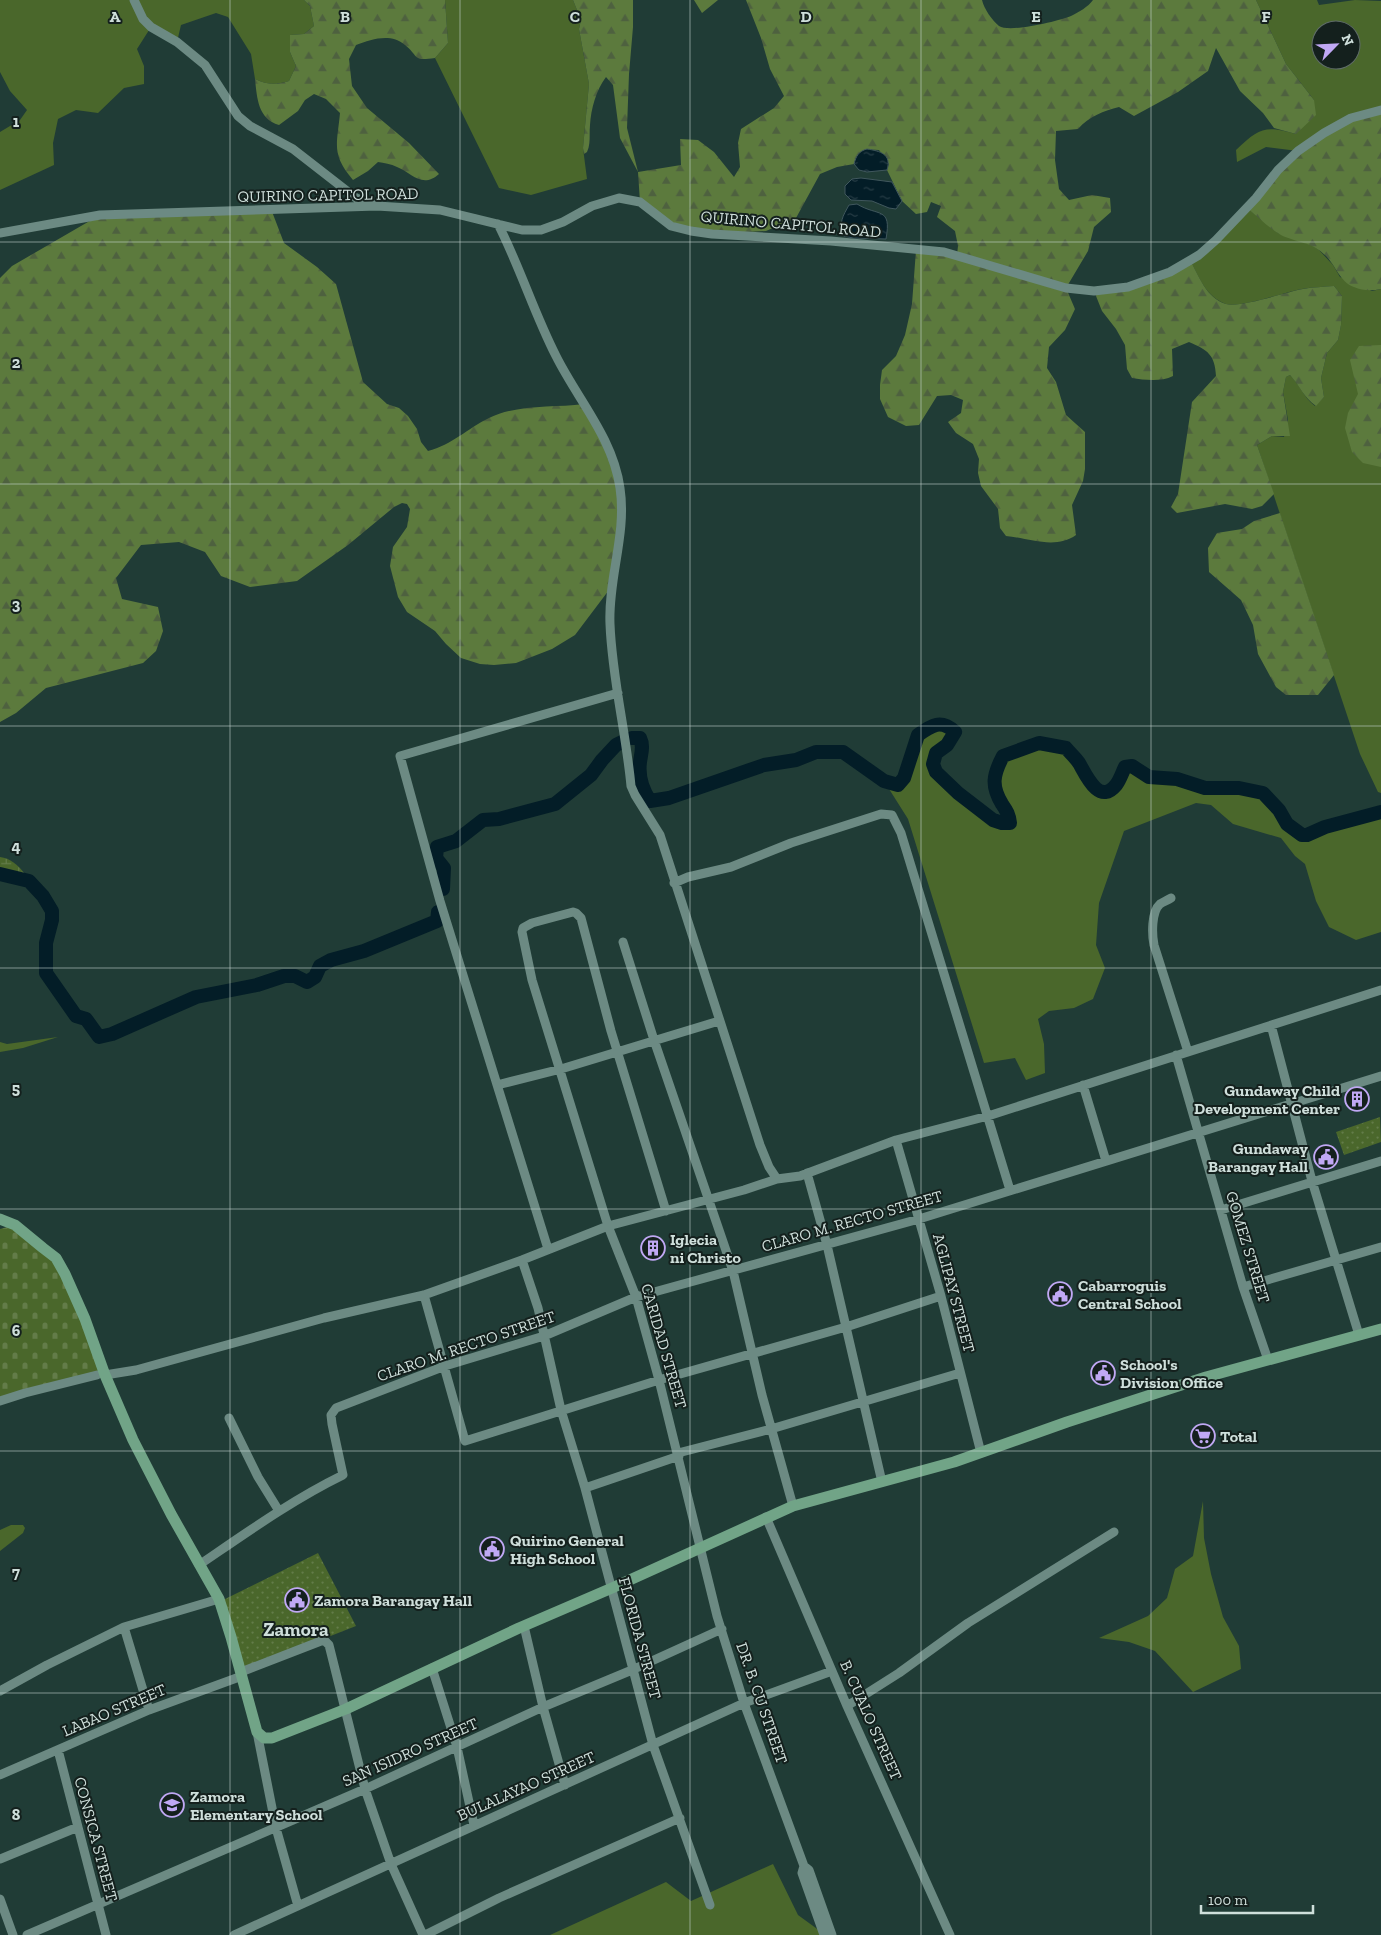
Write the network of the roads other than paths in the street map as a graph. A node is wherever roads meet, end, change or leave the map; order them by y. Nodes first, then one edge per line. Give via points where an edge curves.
1 (134, 0) edge
2 (1381, 110) edge
3 (377, 206) junction
4 (498, 224) junction
5 (0, 233) edge
6 (618, 693) junction
7 (674, 883) junction
8 (1171, 898) dead end
9 (623, 942) dead end
10 (1381, 990) edge
11 (719, 1021) junction
12 (1271, 1025) junction
13 (654, 1040) junction
14 (618, 1052) junction
15 (1188, 1052) junction
16 (1176, 1056) junction
17 (561, 1069) junction
18 (1381, 1076) edge
19 (497, 1085) junction
20 (1083, 1085) junction
21 (1291, 1104) junction
22 (988, 1116) junction
23 (1198, 1133) junction
24 (896, 1140) junction
25 (1106, 1161) junction
26 (1381, 1161) edge
27 (807, 1173) junction
28 (777, 1179) junction
29 (1312, 1181) junction
30 (1010, 1190) junction
31 (707, 1199) junction
32 (1221, 1210) junction
33 (666, 1211) junction
34 (0, 1219) edge
35 (919, 1219) junction
36 (608, 1226) junction
37 (827, 1245) junction
38 (1381, 1247) edge
39 (548, 1249) junction
40 (1337, 1259) junction
41 (522, 1260) junction
42 (732, 1271) junction
43 (1243, 1287) junction
44 (424, 1295) junction
45 (941, 1296) junction
46 (636, 1297) junction
47 (846, 1327) junction
48 (1381, 1329) edge
49 (1360, 1335) junction
50 (544, 1336) junction
51 (753, 1354) junction
52 (1268, 1360) junction
53 (445, 1366) junction
54 (960, 1374) junction
55 (101, 1375) junction
56 (659, 1380) junction
57 (0, 1401) edge
58 (863, 1401) junction
59 (561, 1410) junction
60 (229, 1418) dead end
61 (772, 1429) junction
62 (981, 1453) junction
63 (678, 1454) junction
64 (882, 1482) junction
65 (585, 1488) junction
66 (793, 1506) junction
67 (279, 1511) junction
68 (766, 1517) junction
69 (1114, 1532) dead end
70 (702, 1547) junction
71 (199, 1565) junction
72 (612, 1588) junction
73 (219, 1599) junction
74 (524, 1626) junction
75 (124, 1627) junction
76 (722, 1629) junction
77 (432, 1668) junction
78 (632, 1670) junction
79 (832, 1671) junction
80 (241, 1674) junction
81 (0, 1692) edge
82 (744, 1703) junction
83 (848, 1706) junction
84 (543, 1707) junction
85 (346, 1709) junction
86 (149, 1710) junction
87 (257, 1732) junction
88 (653, 1745) junction
89 (457, 1747) junction
90 (58, 1750) junction
91 (0, 1775) edge
92 (565, 1785) junction
93 (365, 1789) junction
94 (680, 1818) junction
95 (474, 1826) junction
96 (78, 1827) junction
97 (276, 1828) junction
98 (0, 1859) edge
99 (391, 1864) junction
100 (804, 1866) junction
101 (0, 1899) edge
102 (98, 1904) junction
103 (710, 1905) dead end
104 (298, 1906) junction
105 (948, 1934) edge
106 (13, 1935) edge
107 (27, 1935) edge
108 (106, 1935) edge
109 (234, 1935) edge
110 (424, 1935) edge
111 (824, 1935) edge
112 (832, 1935) edge

1 - 3 street via 151,27 177,42 205,65 238,116 293,149 356,198
2 - 4 street, QUIRINO CAPITOL ROAD via 1351,118 1298,151 1199,255 1170,272 1120,288 1094,291 1066,288 944,252 691,231 671,226 640,202 619,198 592,206 541,230 522,230
3 - 4 street, QUIRINO CAPITOL ROAD via 440,210
3 - 5 street, QUIRINO CAPITOL ROAD via 100,216
4 - 6 street via 556,356 597,426 615,465 622,531 612,586 610,622
6 - 7 street via 631,786 660,835
6 - 19 street via 400,756 440,901
7 - 11 street
7 - 22 street via 731,867 881,814 892,815 901,832
8 - 15 street via 1156,910 1153,937
9 - 13 street
10 - 12 street
11 - 13 street
11 - 28 street via 760,1145
12 - 15 street
12 - 21 street
13 - 14 street
13 - 31 street
14 - 17 street
14 - 17 street, CARIDAD STREET via 581,918 572,912 538,921 523,928 523,941
14 - 33 street
15 - 16 street
16 - 20 street
16 - 23 street, GOMEZ STREET
17 - 19 street
17 - 36 street, CARIDAD STREET
18 - 21 street, CLARO M. RECTO STREET
19 - 39 street
20 - 22 street
20 - 25 street
21 - 23 street, CLARO M. RECTO STREET
21 - 29 street
22 - 24 street
22 - 30 street
23 - 25 street, CLARO M. RECTO STREET
23 - 32 street, GOMEZ STREET
24 - 27 street
24 - 35 street, AGLIPAY STREET
25 - 30 street, CLARO M. RECTO STREET
26 - 29 street
27 - 28 street
27 - 37 street
28 - 31 street
29 - 32 street
29 - 40 street
30 - 35 street, CLARO M. RECTO STREET
31 - 33 street
31 - 42 street
32 - 43 street, GOMEZ STREET
33 - 36 street
34 - 55 main road via 15,1225 56,1258 85,1319
35 - 37 street, CLARO M. RECTO STREET
35 - 45 street, AGLIPAY STREET
36 - 39 street
36 - 46 street, CARIDAD STREET
37 - 42 street, CLARO M. RECTO STREET
37 - 47 street
38 - 40 street
39 - 41 street
40 - 43 street
40 - 49 street
41 - 44 street
41 - 50 street, FLORIDA STREET
42 - 46 street, CLARO M. RECTO STREET
42 - 51 street
43 - 52 street, GOMEZ STREET
44 - 53 street
44 - 55 street via 324,1318 136,1370
45 - 47 street
45 - 54 street, AGLIPAY STREET
46 - 50 street, CLARO M. RECTO STREET
46 - 56 street, CARIDAD STREET
47 - 51 street
47 - 58 street
48 - 49 main road
49 - 52 main road
50 - 53 street, CLARO M. RECTO STREET
50 - 59 street, FLORIDA STREET
51 - 56 street
51 - 61 street
52 - 62 main road via 1067,1422
53 - 59 street via 465,1441
53 - 67 street, CLARO M. RECTO STREET via 336,1408 331,1415 343,1475
54 - 58 street
54 - 62 street, AGLIPAY STREET
55 - 57 street
55 - 71 main road
56 - 59 street
56 - 63 street, CARIDAD STREET
58 - 61 street
58 - 64 street
59 - 65 street, FLORIDA STREET
60 - 67 street
61 - 63 street
61 - 66 street
62 - 64 main road
63 - 65 street
63 - 70 street, CARIDAD STREET
64 - 66 main road
65 - 72 street, FLORIDA STREET
66 - 68 main road
67 - 71 street
68 - 70 main road
68 - 79 street, B. CUALO STREET
69 - 83 street via 968,1623
70 - 72 main road
70 - 76 street, DR. B. CU STREET
71 - 73 main road
72 - 74 main road
72 - 78 street, FLORIDA STREET
73 - 75 street
73 - 80 main road
74 - 77 main road
74 - 84 street
75 - 81 street via 47,1664
75 - 86 street
76 - 78 street, SAN ISIDRO STREET
76 - 82 street, DR. B. CU STREET
77 - 85 main road
77 - 89 street
78 - 84 street, SAN ISIDRO STREET
78 - 88 street, FLORIDA STREET
79 - 82 street, BULALAYAO STREET
79 - 83 street, B. CUALO STREET
80 - 85 street, LABAO STREET via 325,1641 331,1649
80 - 86 street, LABAO STREET
80 - 87 main road
82 - 88 street, BULALAYAO STREET
82 - 100 street, DR. B. CU STREET
83 - 105 street, B. CUALO STREET
84 - 89 street, SAN ISIDRO STREET
84 - 92 street
85 - 87 main road via 272,1738 264,1738
85 - 93 street
86 - 90 street, LABAO STREET
87 - 97 street
88 - 92 street, BULALAYAO STREET
88 - 94 street, FLORIDA STREET
89 - 93 street, SAN ISIDRO STREET
89 - 95 street
90 - 91 street, LABAO STREET
90 - 96 street, CONSICA STREET
92 - 95 street, BULALAYAO STREET
93 - 97 street, SAN ISIDRO STREET
93 - 99 street
94 - 103 street, FLORIDA STREET
94 - 110 street
95 - 99 street, BULALAYAO STREET
96 - 98 street
96 - 102 street, CONSICA STREET
97 - 102 street, SAN ISIDRO STREET
97 - 104 street
99 - 104 street, BULALAYAO STREET
99 - 110 street
100 - 111 street, DR. B. CU STREET via 802,1873
100 - 112 street, DR. B. CU STREET via 809,1870
101 - 106 street
102 - 107 street, SAN ISIDRO STREET
102 - 108 street, CONSICA STREET
104 - 109 street, BULALAYAO STREET

